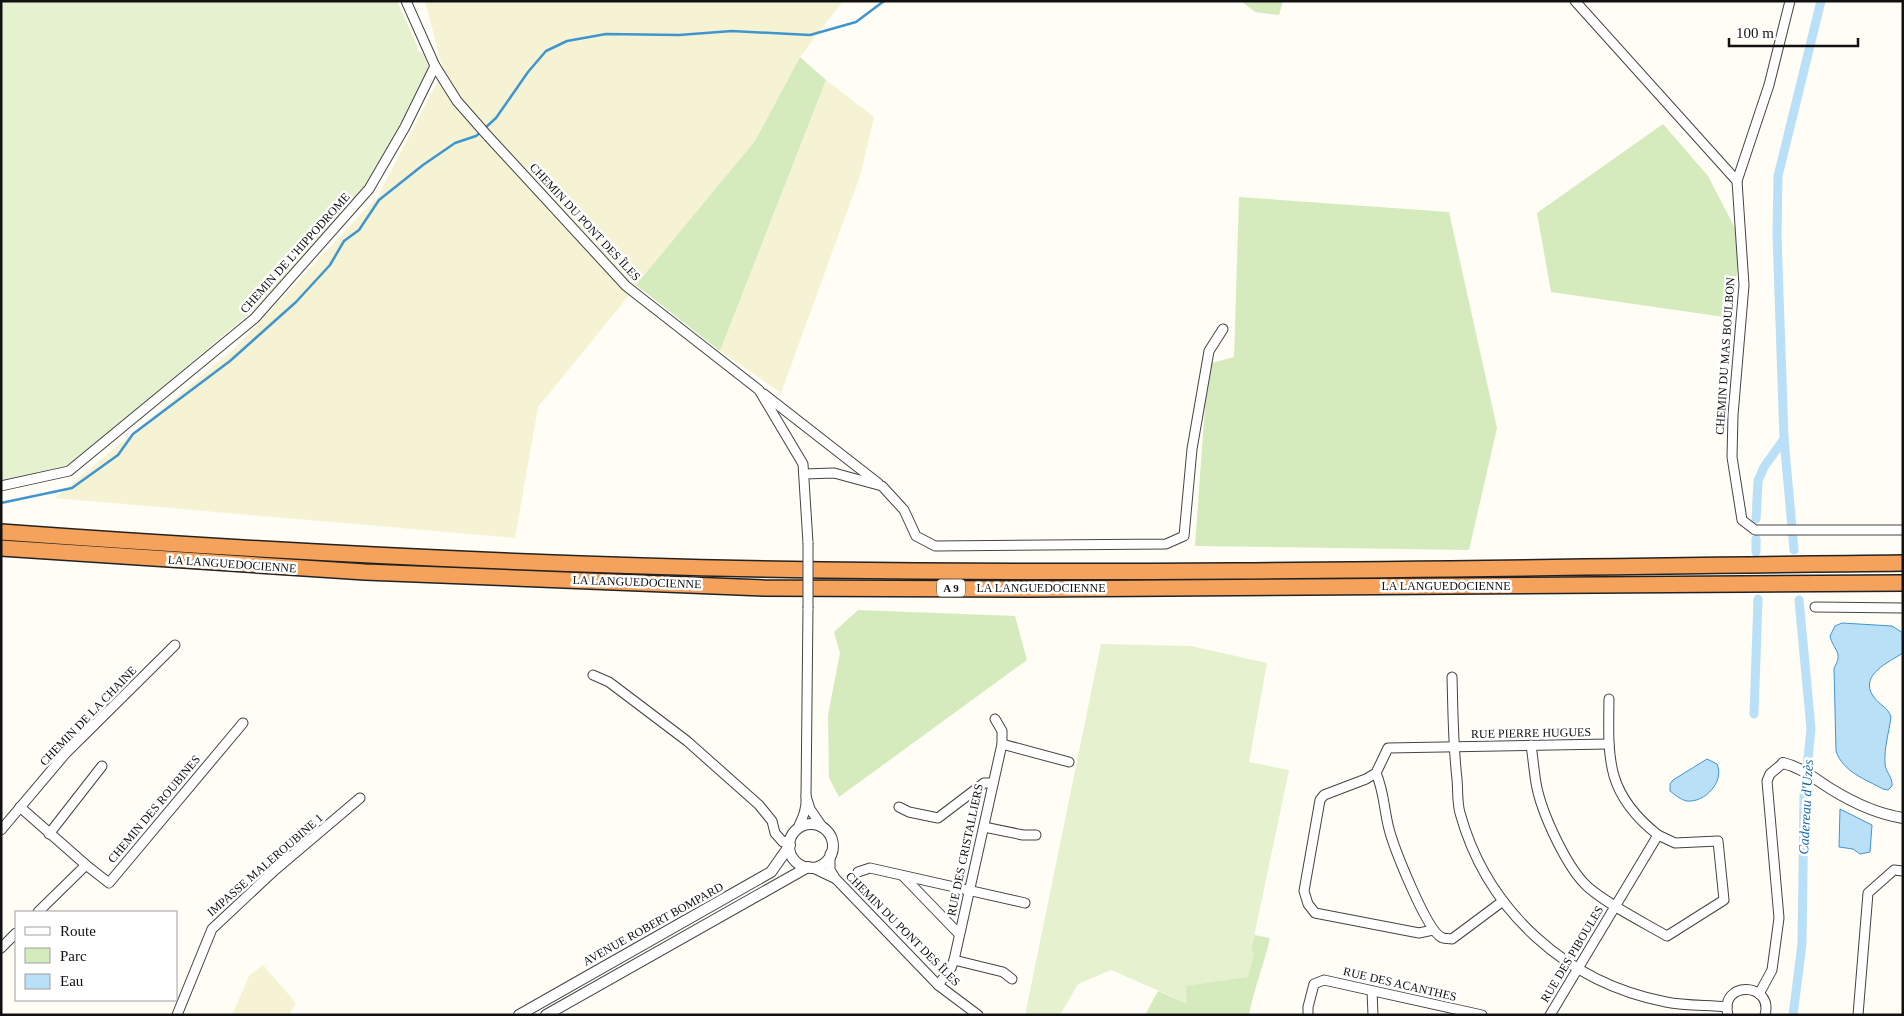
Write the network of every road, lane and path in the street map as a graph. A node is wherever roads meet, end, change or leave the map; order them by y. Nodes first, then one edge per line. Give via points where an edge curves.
1 (406, 1) edge
2 (1574, 1) edge
3 (1790, 1) edge
4 (436, 66) junction
5 (1737, 182) junction
6 (1223, 329) dead end
7 (759, 390) junction
8 (804, 474) junction
9 (1, 486) edge
10 (882, 486) junction
11 (1903, 530) edge
12 (1, 532) edge
13 (1, 548) edge
14 (1903, 563) edge
15 (1903, 583) edge
16 (1815, 607) dead end
17 (1903, 608) edge
18 (176, 646) dead end
19 (593, 675) dead end
20 (1452, 677) dead end
21 (1608, 699) dead end
22 (995, 719) dead end
23 (243, 723) dead end
24 (1002, 744) junction
25 (1609, 744) junction
26 (1531, 745) junction
27 (1454, 747) junction
28 (1069, 762) dead end
29 (1783, 763) joint
30 (102, 766) dead end
31 (1376, 773) junction
32 (993, 783) junction
33 (806, 796) junction
34 (360, 798) dead end
35 (20, 807) junction
36 (898, 807) dead end
37 (1903, 818) edge
38 (984, 827) junction
39 (798, 828) junction
40 (823, 828) junction
41 (1, 830) edge
42 (49, 834) junction
43 (1036, 835) dead end
44 (1658, 835) junction
45 (789, 843) junction
46 (830, 854) junction
47 (86, 865) junction
48 (810, 867) junction
49 (1903, 871) edge
50 (858, 872) dead end
51 (903, 876) junction
52 (835, 878) junction
53 (969, 890) junction
54 (1503, 901) junction
55 (1024, 903) dead end
56 (1616, 906) junction
57 (39, 911) edge
58 (1433, 930) junction
59 (15, 934) edge
60 (959, 934) junction
61 (1, 948) edge
62 (954, 960) junction
63 (1577, 969) junction
64 (1012, 979) dead end
65 (938, 985) junction
66 (1372, 991) junction
67 (1759, 994) junction
68 (1727, 1011) edge
69 (1471, 1014) edge
70 (177, 1015) edge
71 (518, 1015) edge
72 (546, 1015) edge
73 (978, 1015) edge
74 (1308, 1015) edge
75 (1373, 1015) edge
76 (1482, 1015) edge
77 (1550, 1015) edge
78 (1764, 1015) edge
79 (1858, 1015) edge

1 - 4 street, CHEMIN DU PONT DES ÎLES
2 - 5 street
3 - 5 street via 1769,85
4 - 7 street, CHEMIN DU PONT DES ÎLES via 456,102 626,286
4 - 9 street, CHEMIN DE L'HIPPODROME via 369,189 255,318 69,471
5 - 11 street, CHEMIN DU MAS BOULBON via 1744,285 1732,457 1742,520 1755,530
6 - 10 street via 1209,351 1192,449 1184,536 1166,544 936,546 916,536 904,510
7 - 8 street, CHEMIN DU PONT DES ÎLES via 803,464
7 - 10 street
8 - 10 street via 834,473
8 - 33 street, CHEMIN DU PONT DES ÎLES, bridge via 808,543
12 - 14 highway, LA LANGUEDOCIENNE / A 9 via 399,558 824,570 1234,570
13 - 15 highway, LA LANGUEDOCIENNE / A 9 via 365,572 764,588
16 - 17 street
18 - 35 street, CHEMIN DE LA CHAINE via 66,753
19 - 45 street via 609,682 687,741 759,804 772,821 775,833 783,842
20 - 27 street
21 - 25 street
22 - 24 street, RUE DES CRISTALLIERS via 1002,731
23 - 47 street, CHEMIN DES ROUBINES via 109,883
24 - 28 street
24 - 32 street, RUE DES CRISTALLIERS
25 - 26 street, RUE PIERRE HUGUES
25 - 44 street via 1613,775 1620,794 1630,810
26 - 27 street, RUE PIERRE HUGUES
26 - 56 street via 1536,785 1550,826 1569,862 1588,887
27 - 31 street, RUE PIERRE HUGUES via 1388,748
27 - 54 street via 1460,811 1476,859
29 - 37 street via 1794,765 1848,799
29 - 67 street via 1767,781 1778,918 1772,970
30 - 42 street
31 - 58 street via 1382,786 1389,830
31 - 58 street via 1324,795 1320,800 1304,891 1308,904 1315,913 1419,933
32 - 36 street via 984,783 938,818
32 - 38 street, RUE DES CRISTALLIERS
33 - 39 street, CHEMIN DU PONT DES ÎLES via 807,806
33 - 40 street via 810,809
34 - 70 street, IMPASSE MALEROUBINE 1 via 212,929
35 - 41 street, CHEMIN DE LA CHAINE
35 - 42 street
38 - 43 street
38 - 53 street, RUE DES CRISTALLIERS
39 - 40 street via 813,824
39 - 45 street
40 - 46 street via 832,840
42 - 47 street
44 - 56 street, RUE DES PIBOULES
44 - 56 street, RUE DES PIBOULES via 1675,843 1718,841 1724,900 1667,936
45 - 48 street via 794,860
45 - 71 street, AVENUE ROBERT BOMPARD via 771,872
46 - 48 street via 823,864
46 - 52 street, CHEMIN DU PONT DES ÎLES via 830,870
47 - 57 street
48 - 52 street, CHEMIN DU PONT DES ÎLES
48 - 72 street, AVENUE ROBERT BOMPARD
49 - 79 street via 1894,870 1868,893
50 - 51 street via 870,868
51 - 53 street
51 - 60 street
52 - 65 street, CHEMIN DU PONT DES ÎLES
53 - 55 street
53 - 60 street, RUE DES CRISTALLIERS
54 - 58 street via 1452,939 1441,938
54 - 63 street via 1546,947
56 - 63 street, RUE DES PIBOULES
59 - 61 street
60 - 62 street, RUE DES CRISTALLIERS
62 - 64 street via 1003,972
62 - 65 street, RUE DES CRISTALLIERS
63 - 68 street via 1615,988 1656,1000
63 - 77 street, RUE DES PIBOULES
65 - 73 street, CHEMIN DU PONT DES ÎLES
66 - 69 street, RUE DES ACANTHES
66 - 74 street, RUE DES ACANTHES via 1324,980 1314,984
66 - 75 street
67 - 68 street via 1748,989 1736,992 1728,1001
67 - 78 street via 1766,1005
69 - 76 street, RUE DES ACANTHES

